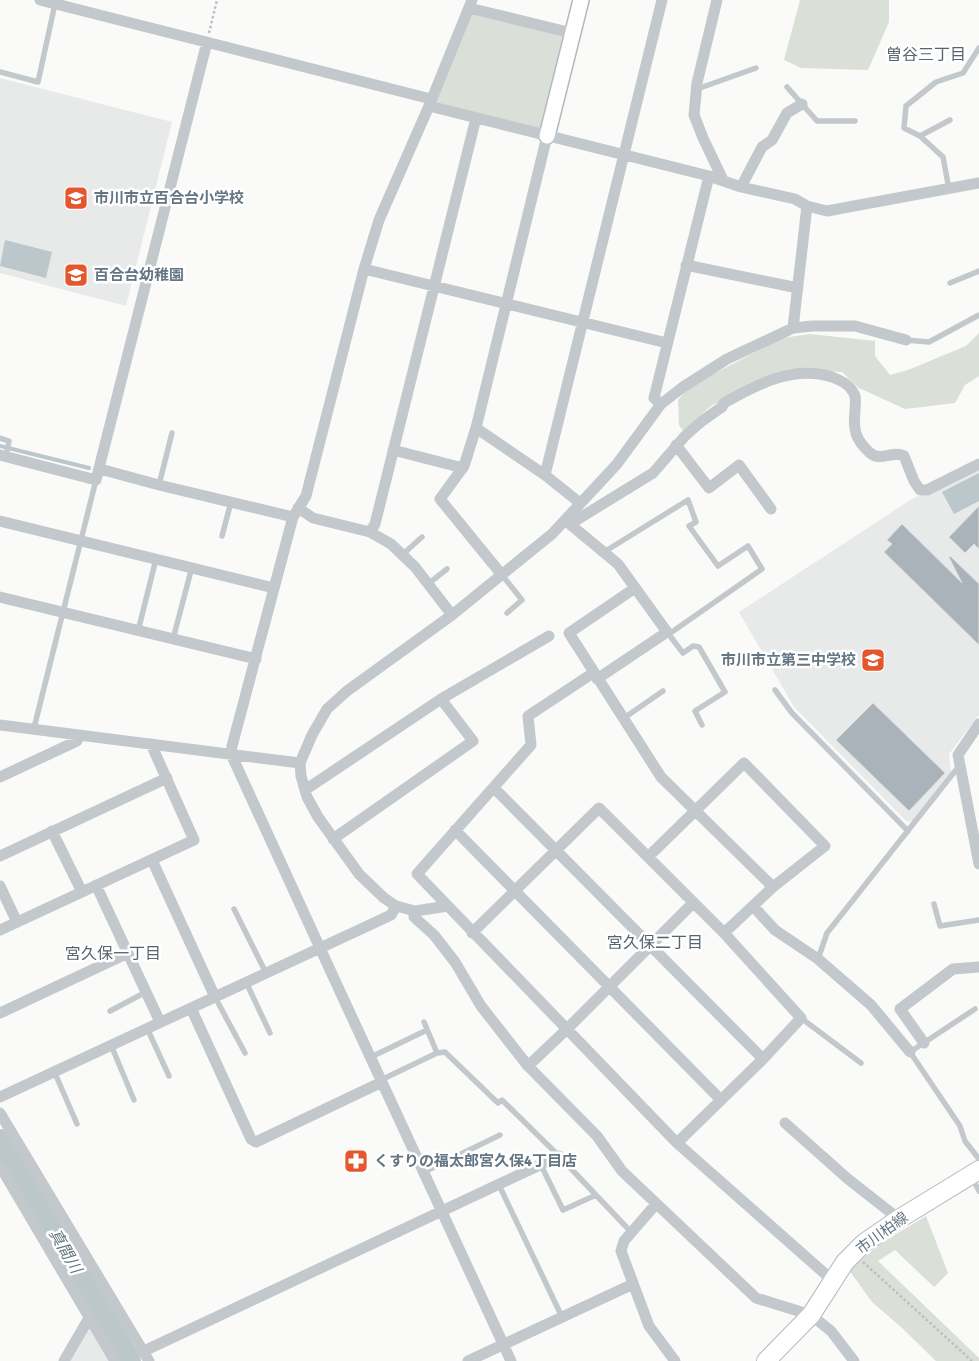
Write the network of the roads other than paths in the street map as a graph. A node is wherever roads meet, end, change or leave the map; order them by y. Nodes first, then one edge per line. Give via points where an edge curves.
1 (40, 0) edge
2 (580, 0) edge
3 (662, 0) edge
4 (718, 0) edge
5 (55, 4) junction
6 (470, 4) edge
7 (572, 33) junction
8 (207, 42) junction
9 (979, 48) edge
10 (756, 68) dead end
11 (0, 72) edge
12 (786, 87) dead end
13 (696, 89) junction
14 (430, 103) junction
15 (802, 104) junction
16 (476, 118) junction
17 (950, 120) dead end
18 (856, 121) dead end
19 (547, 136) junction
20 (920, 136) junction
21 (624, 155) junction
22 (709, 176) junction
23 (723, 180) junction
24 (979, 183) edge
25 (741, 187) junction
26 (949, 189) junction
27 (807, 206) junction
28 (686, 265) junction
29 (364, 269) junction
30 (979, 271) edge
31 (950, 283) dead end
32 (434, 286) junction
33 (798, 288) junction
34 (507, 304) junction
35 (979, 314) edge
36 (582, 322) junction
37 (793, 328) junction
38 (906, 340) joint
39 (667, 343) junction
40 (661, 404) junction
41 (476, 428) junction
42 (172, 433) dead end
43 (0, 438) edge
44 (676, 445) junction
45 (393, 450) junction
46 (5, 452) edge
47 (979, 464) edge
48 (100, 468) junction
49 (463, 468) junction
50 (545, 475) junction
51 (96, 480) junction
52 (159, 485) junction
53 (231, 502) junction
54 (580, 503) junction
55 (771, 509) dead end
56 (295, 512) junction
57 (0, 521) edge
58 (567, 522) junction
59 (370, 532) junction
60 (222, 536) dead end
61 (422, 537) dead end
62 (82, 541) junction
63 (604, 552) junction
64 (402, 554) junction
65 (156, 559) junction
66 (192, 568) junction
67 (447, 569) dead end
68 (502, 574) junction
69 (428, 584) junction
70 (274, 588) junction
71 (635, 588) junction
72 (0, 597) edge
73 (64, 613) junction
74 (507, 613) dead end
75 (452, 615) junction
76 (138, 630) junction
77 (668, 633) junction
78 (549, 636) dead end
79 (173, 639) junction
80 (256, 659) junction
81 (595, 676) junction
82 (774, 690) dead end
83 (663, 691) dead end
84 (441, 699) junction
85 (624, 718) junction
86 (979, 724) edge
87 (0, 725) edge
88 (702, 725) dead end
89 (34, 728) junction
90 (79, 736) junction
91 (151, 744) junction
92 (232, 754) junction
93 (300, 763) junction
94 (960, 766) junction
95 (0, 777) edge
96 (167, 778) junction
97 (494, 788) junction
98 (305, 790) junction
99 (696, 810) junction
100 (455, 830) junction
101 (908, 831) junction
102 (52, 832) junction
103 (333, 839) junction
104 (557, 850) junction
105 (0, 856) edge
106 (648, 857) junction
107 (152, 860) junction
108 (979, 864) edge
109 (96, 885) junction
110 (0, 886) edge
111 (773, 887) junction
112 (515, 891) junction
113 (82, 892) junction
114 (693, 903) junction
115 (934, 904) dead end
116 (396, 906) junction
117 (448, 906) junction
118 (753, 906) junction
119 (234, 909) dead end
120 (415, 911) junction
121 (979, 920) edge
122 (17, 922) junction
123 (0, 930) edge
124 (472, 933) junction
125 (724, 933) junction
126 (652, 945) junction
127 (319, 950) junction
128 (128, 953) junction
129 (818, 959) junction
130 (979, 967) edge
131 (266, 973) junction
132 (246, 982) junction
133 (610, 987) junction
134 (146, 992) junction
135 (215, 997) junction
136 (191, 1008) junction
137 (975, 1009) dead end
138 (110, 1011) dead end
139 (0, 1013) edge
140 (801, 1018) junction
141 (160, 1022) junction
142 (424, 1022) dead end
143 (147, 1028) junction
144 (427, 1030) junction
145 (566, 1030) junction
146 (270, 1033) dead end
147 (924, 1043) junction
148 (111, 1045) junction
149 (910, 1052) junction
150 (245, 1053) dead end
151 (437, 1053) junction
152 (371, 1057) junction
153 (763, 1058) junction
154 (861, 1063) dead end
155 (528, 1066) junction
156 (54, 1072) junction
157 (169, 1076) dead end
158 (382, 1081) junction
159 (0, 1097) edge
160 (134, 1100) dead end
161 (721, 1100) junction
162 (0, 1113) edge
163 (785, 1123) dead end
164 (77, 1124) dead end
165 (500, 1136) dead end
166 (677, 1143) junction
167 (559, 1156) junction
168 (979, 1159) edge
169 (542, 1165) junction
170 (0, 1166) edge
171 (424, 1172) junction
172 (976, 1179) edge
173 (500, 1185) junction
174 (596, 1195) junction
175 (656, 1204) junction
176 (442, 1212) junction
177 (899, 1219) junction
178 (632, 1232) junction
179 (832, 1280) junction
180 (633, 1284) junction
181 (811, 1315) junction
182 (562, 1317) junction
183 (89, 1318) junction
184 (503, 1344) junction
185 (147, 1356) edge
186 (64, 1361) edge
187 (115, 1361) edge
188 (468, 1361) edge
189 (511, 1361) edge
190 (675, 1361) edge
191 (766, 1361) edge
192 (854, 1361) edge

1 - 5 street
2 - 7 street
3 - 21 street
4 - 13 street
5 - 8 street
5 - 11 lane via 38,82
6 - 7 street
6 - 14 street
7 - 19 street
8 - 14 street
8 - 48 street
9 - 20 lane via 963,73 936,82 906,106 904,128
10 - 13 lane
12 - 15 lane
13 - 23 street via 694,115
14 - 16 street
14 - 29 street via 379,220
15 - 18 lane via 817,121
15 - 25 street via 787,113 772,140 762,147
16 - 19 street
16 - 32 street
17 - 20 lane
19 - 21 street
19 - 34 street
20 - 26 lane via 943,157
21 - 22 street
21 - 36 street
22 - 23 street
22 - 28 street
23 - 25 street
24 - 26 street
25 - 27 street via 795,199
26 - 27 street via 827,211
27 - 33 street
28 - 33 street
28 - 39 street
29 - 32 street
29 - 56 street via 306,496
30 - 31 lane
32 - 34 street
32 - 45 street
33 - 37 street
34 - 36 street
34 - 41 street
35 - 38 lane via 929,342
36 - 39 street
36 - 50 street
37 - 38 street via 855,326
37 - 40 street via 727,359
39 - 40 street via 654,398
40 - 54 street via 617,464
41 - 49 street
41 - 50 street
42 - 52 lane
43 - 46 lane via 9,441
44 - 47 street via 730,400 765,382 805,372 821,374 852,389 856,399 854,424 857,438 876,457 904,456 920,490
44 - 55 street via 709,488 739,465
44 - 58 street via 653,473
45 - 49 street
45 - 59 street via 375,524
46 - 51 street
48 - 51 street
48 - 52 street
49 - 68 street via 440,500
50 - 54 street
51 - 62 lane
52 - 53 street
53 - 56 street
53 - 60 lane
54 - 58 street
56 - 59 street
56 - 70 street
57 - 62 street
58 - 63 street
58 - 68 street
59 - 64 street
61 - 64 lane
62 - 65 street
62 - 73 lane
63 - 71 street via 618,564
63 - 77 lane via 688,500 696,522 689,526 718,566 748,546 762,569
64 - 69 street
65 - 66 street
65 - 76 lane
66 - 70 street
66 - 79 lane
67 - 69 lane
68 - 74 lane via 522,600
68 - 75 street
69 - 75 street
70 - 80 street
71 - 77 street
71 - 81 street via 569,632
72 - 73 street
73 - 76 street
73 - 89 lane
75 - 93 street via 346,691 327,709
76 - 79 street
77 - 81 street
77 - 88 lane via 683,653 693,646 699,647 725,692 695,710
78 - 84 street
79 - 80 street
80 - 92 street
81 - 85 street
81 - 97 street via 528,716 531,745
82 - 101 lane via 792,714
83 - 85 lane
84 - 98 street
84 - 103 street via 473,741
85 - 99 street via 661,777
86 - 94 street via 958,755
87 - 89 street
89 - 90 street
90 - 91 street
90 - 95 street via 77,741
91 - 92 street
91 - 96 street
92 - 93 street
92 - 127 street
93 - 98 street
94 - 101 lane
94 - 108 street
96 - 102 street
96 - 107 street via 194,840
97 - 100 street
97 - 104 street
98 - 103 street via 318,818
99 - 106 street
99 - 111 street
99 - 111 street via 744,763 825,846
100 - 112 street
100 - 117 street via 417,874
101 - 129 lane via 827,933
102 - 105 street
102 - 113 street
103 - 116 street via 359,874
104 - 106 street via 599,808
104 - 112 street
104 - 126 street
106 - 114 street
107 - 109 street
107 - 135 street
109 - 113 street
109 - 128 street
110 - 122 street
111 - 118 street
112 - 124 street
112 - 133 street
113 - 122 street
114 - 125 street
114 - 126 street
115 - 121 lane via 940,926
116 - 120 street
116 - 127 street via 391,916
117 - 120 street
117 - 124 street
118 - 125 street
118 - 129 street via 775,930
119 - 131 lane
120 - 155 street via 414,917 434,935 455,962 481,1006
122 - 123 street
124 - 145 street
125 - 140 street
126 - 133 street
126 - 153 street
127 - 131 street
127 - 152 street
128 - 134 street
128 - 139 street
129 - 149 street via 871,1005
130 - 147 street via 953,969 900,1009
131 - 132 street
132 - 135 street
132 - 146 lane
133 - 145 street
133 - 161 street
134 - 138 lane
134 - 141 street
135 - 136 street
135 - 150 lane
136 - 141 street
136 - 158 street via 251,1140 256,1142
137 - 147 lane
140 - 153 street
140 - 154 lane
141 - 143 street
142 - 144 lane
143 - 148 street
143 - 157 lane
144 - 151 lane
144 - 152 lane
145 - 155 street
145 - 166 street
147 - 149 lane
148 - 156 street
148 - 160 lane
149 - 168 lane
151 - 158 lane
151 - 167 lane via 445,1052 498,1103 502,1100
152 - 158 street
153 - 161 street
155 - 175 street
156 - 159 street
156 - 164 lane
158 - 171 street
161 - 166 street
162 - 185 street
163 - 177 street
165 - 171 lane
166 - 179 street
167 - 169 street
167 - 174 lane
169 - 173 street
169 - 174 lane via 563,1210
170 - 183 street
171 - 176 street
172 - 177 main road, 市川柏線
173 - 176 street
173 - 182 lane
174 - 178 lane
175 - 178 street
175 - 181 street via 756,1298
176 - 184 street
176 - 185 street
177 - 179 main road, 市川柏線 via 853,1253
178 - 180 street via 621,1251
179 - 181 main road, 市川柏線
180 - 182 street
180 - 190 street via 649,1326
181 - 191 main road, 市川柏線
181 - 192 street via 831,1331
182 - 184 street
183 - 186 street
183 - 187 street
184 - 188 street
184 - 189 street

